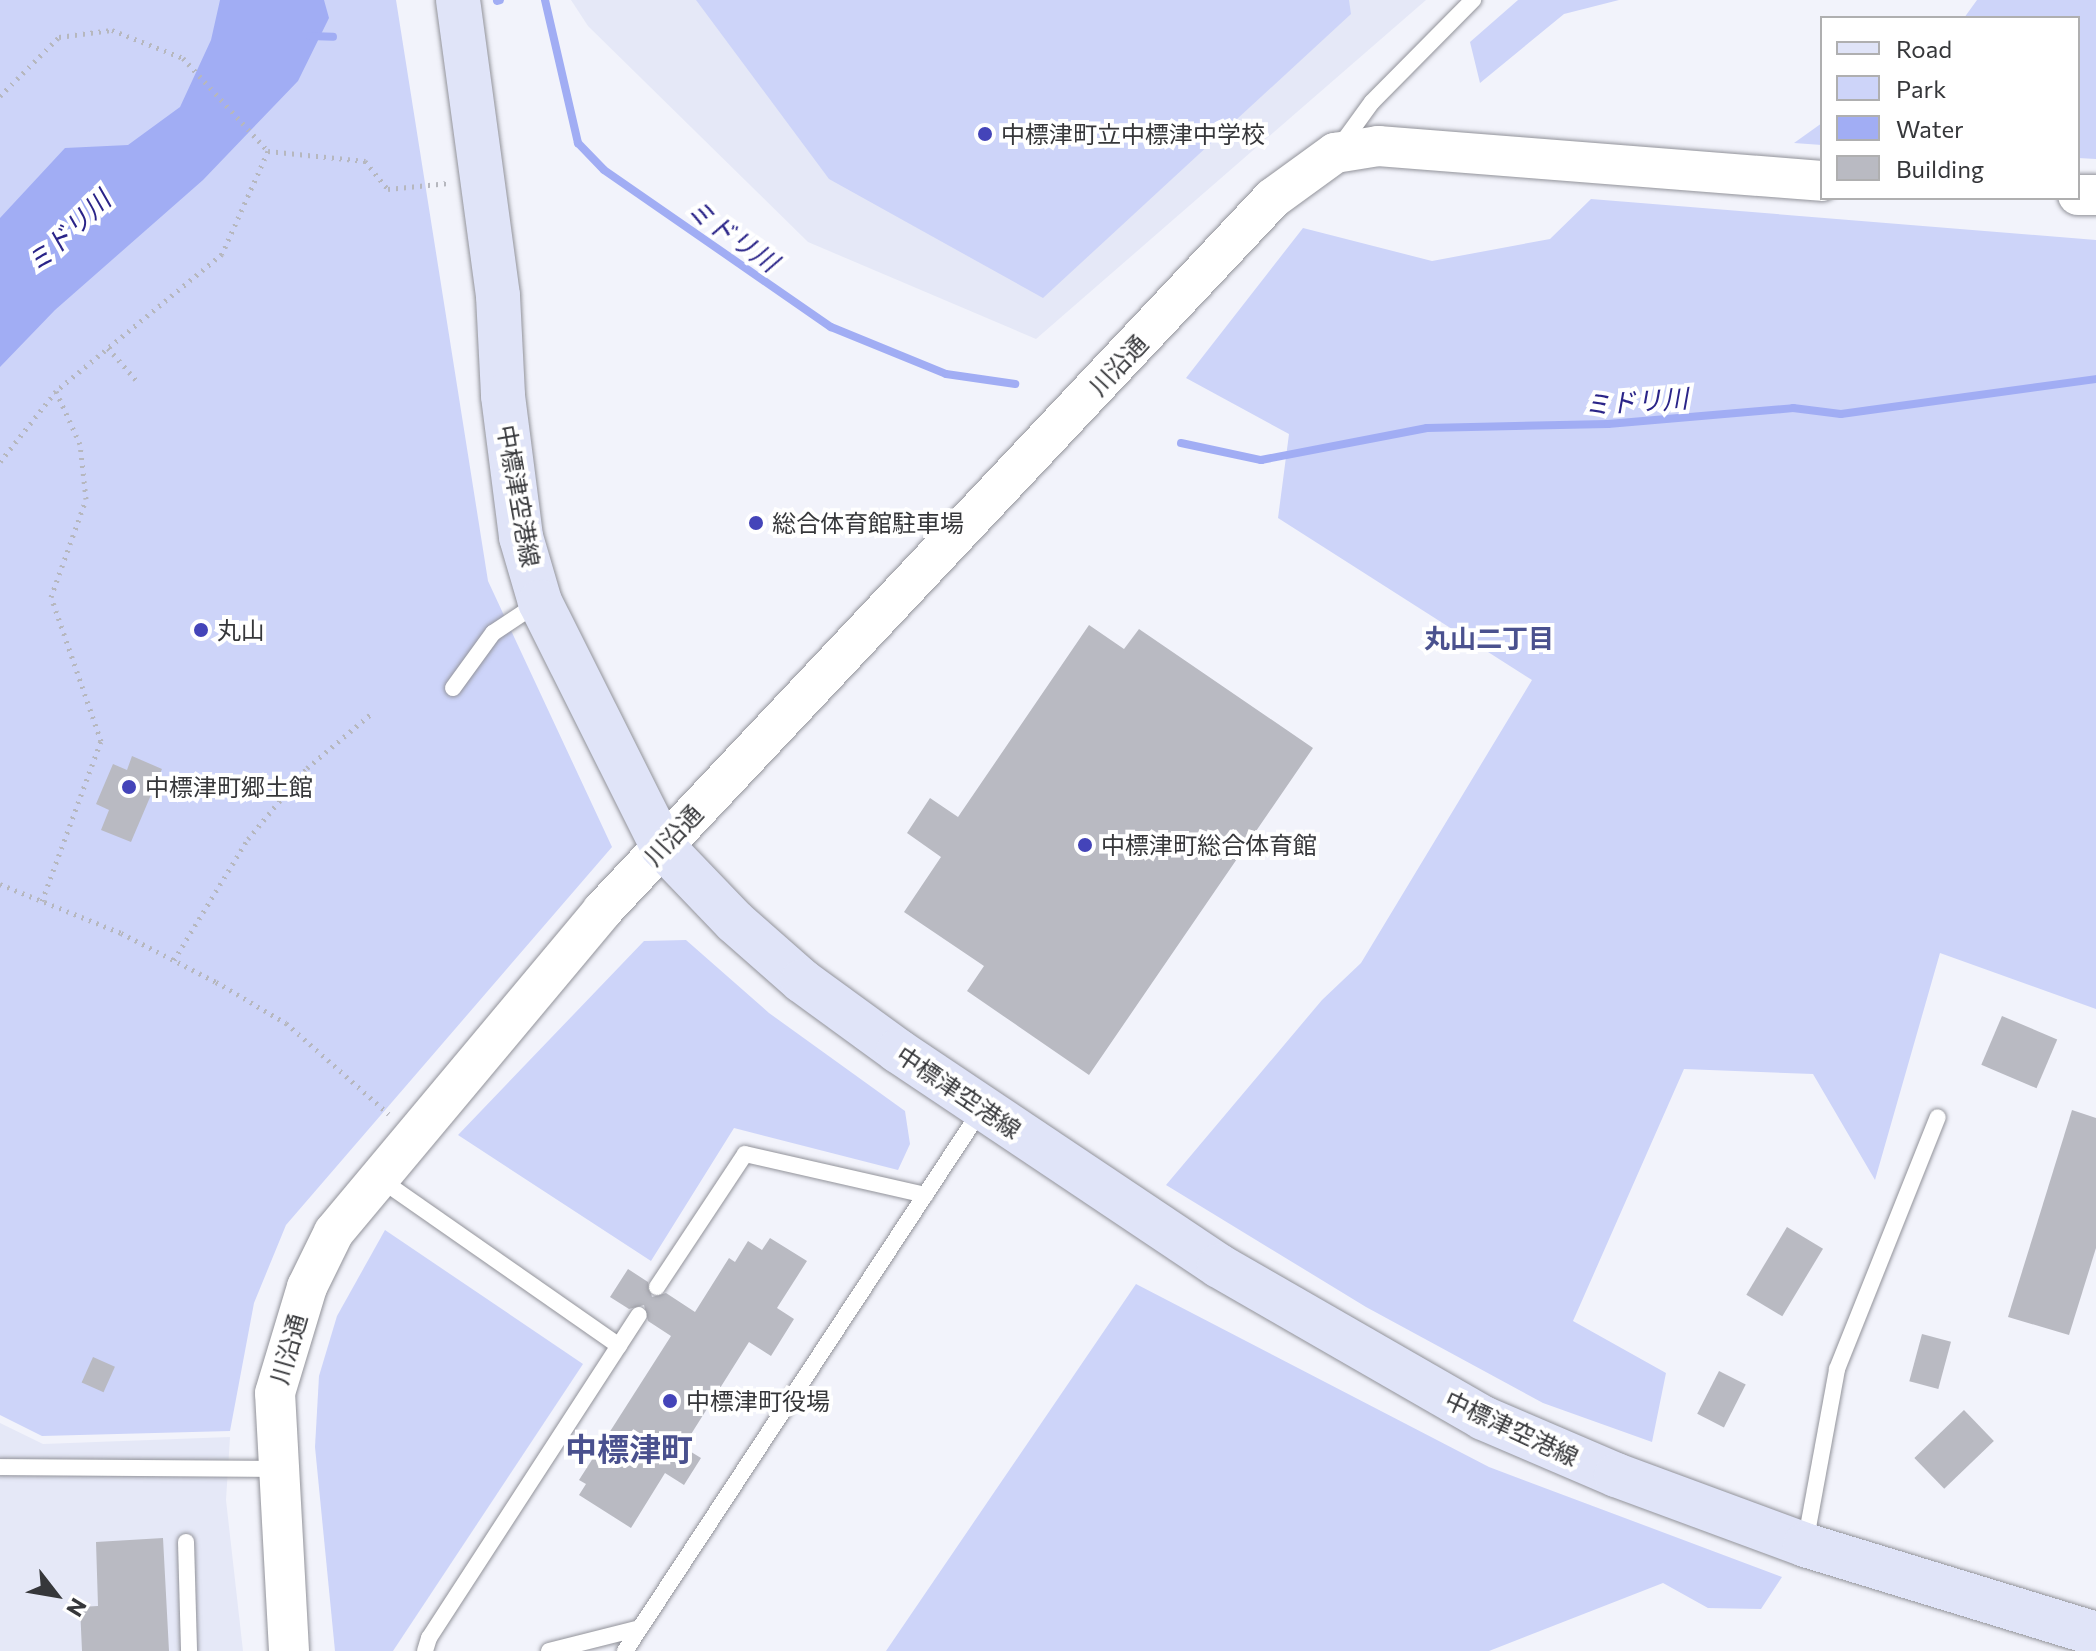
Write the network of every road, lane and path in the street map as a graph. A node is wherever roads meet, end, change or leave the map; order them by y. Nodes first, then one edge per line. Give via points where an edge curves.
1 (458, 0) edge
2 (1473, 0) edge
3 (0, 96) edge
4 (268, 151) junction
5 (1335, 153) junction
6 (484, 180) junction
7 (1820, 181) edge
8 (108, 348) junction
9 (136, 380) dead end
10 (56, 391) junction
11 (0, 462) edge
12 (540, 602) junction
13 (453, 688) dead end
14 (371, 714) dead end
15 (662, 846) junction
16 (0, 884) edge
17 (42, 901) junction
18 (174, 960) junction
19 (982, 1109) junction
20 (389, 1114) dead end
21 (1938, 1117) dead end
22 (376, 1177) junction
23 (925, 1195) junction
24 (657, 1287) dead end
25 (639, 1315) dead end
26 (619, 1346) junction
27 (0, 1467) edge
28 (276, 1469) junction
29 (186, 1542) dead end
30 (1805, 1545) junction
31 (640, 1628) junction
32 (2096, 1634) edge
33 (189, 1651) edge
34 (289, 1651) edge
35 (425, 1651) edge
36 (549, 1651) edge
37 (625, 1651) edge

1 - 6 main road, 中標津空港線
2 - 5 lane via 1372,102
3 - 4 path via 59,37 112,30 183,58
4 - 6 path via 365,161 388,189
4 - 8 path via 222,254
5 - 7 street via 1378,146
5 - 15 street, 川沿通 via 1273,198
6 - 12 main road, 中標津空港線 via 521,537
8 - 9 path
8 - 10 path
10 - 11 path
10 - 17 path via 80,444 86,499 51,597 101,741
12 - 13 lane via 493,633
12 - 15 main road, 中標津空港線
14 - 18 path via 307,768 248,839
15 - 19 main road, 中標津空港線 via 735,922 802,981
15 - 22 street, 川沿通
16 - 17 path
17 - 18 path
18 - 20 path via 286,1023
19 - 23 lane
19 - 30 main road, 中標津空港線 via 1219,1266 1483,1418 1616,1475
21 - 30 lane via 1837,1369
22 - 26 lane
22 - 28 street, 川沿通 via 334,1232 307,1287 275,1393
23 - 24 lane via 745,1154
23 - 31 lane
25 - 26 lane
26 - 35 lane
27 - 28 lane
28 - 34 street, 川沿通
29 - 33 lane
30 - 32 main road, 中標津空港線
31 - 36 lane
31 - 37 lane

